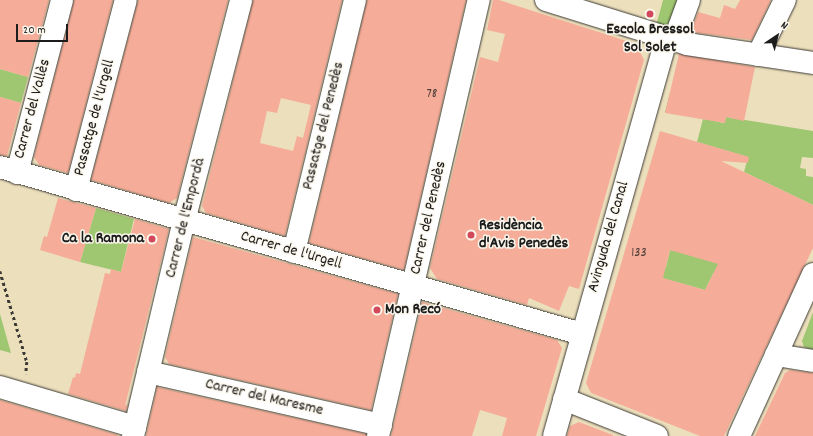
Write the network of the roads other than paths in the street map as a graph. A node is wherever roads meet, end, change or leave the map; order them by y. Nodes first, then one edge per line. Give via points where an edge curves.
1 (62, 0) edge
2 (126, 0) edge
3 (241, 0) edge
4 (355, 0) edge
5 (479, 0) edge
6 (546, 0) edge
7 (689, 0) edge
8 (785, 0) edge
9 (670, 40) junction
10 (758, 55) junction
11 (813, 63) edge
12 (8, 170) edge
13 (76, 190) junction
14 (184, 221) junction
15 (294, 252) junction
16 (813, 274) edge
17 (413, 285) junction
18 (582, 334) junction
19 (776, 355) junction
20 (813, 361) edge
21 (148, 372) junction
22 (0, 387) edge
23 (564, 399) junction
24 (379, 430) edge
25 (134, 431) edge
26 (554, 436) edge
27 (657, 436) edge
28 (739, 436) edge

1 - 12 street, Carrer del Vallès
2 - 13 street, Passatge de l'Urgell
3 - 14 street, Carrer de l'Empordà
4 - 15 street, Passatge del Penedès
5 - 17 street, Carrer del Penedès
6 - 9 street
7 - 9 street, Avinguda del Canal
8 - 10 street
9 - 10 street
9 - 18 street, Avinguda del Canal
10 - 11 street
12 - 13 street, Carrer de l'Urgell
13 - 14 street, Carrer de l'Urgell
14 - 15 street, Carrer de l'Urgell
14 - 21 street, Carrer de l'Empordà
15 - 17 street, Carrer de l'Urgell
16 - 19 street
17 - 18 street, Carrer de l'Urgell
17 - 24 street, Carrer del Penedès
18 - 23 street, Avinguda del Canal
19 - 20 street
19 - 28 street
21 - 24 street, Carrer del Maresme
21 - 25 street, Carrer de l'Empordà
22 - 25 street
23 - 26 street, Avinguda del Canal
23 - 27 street

